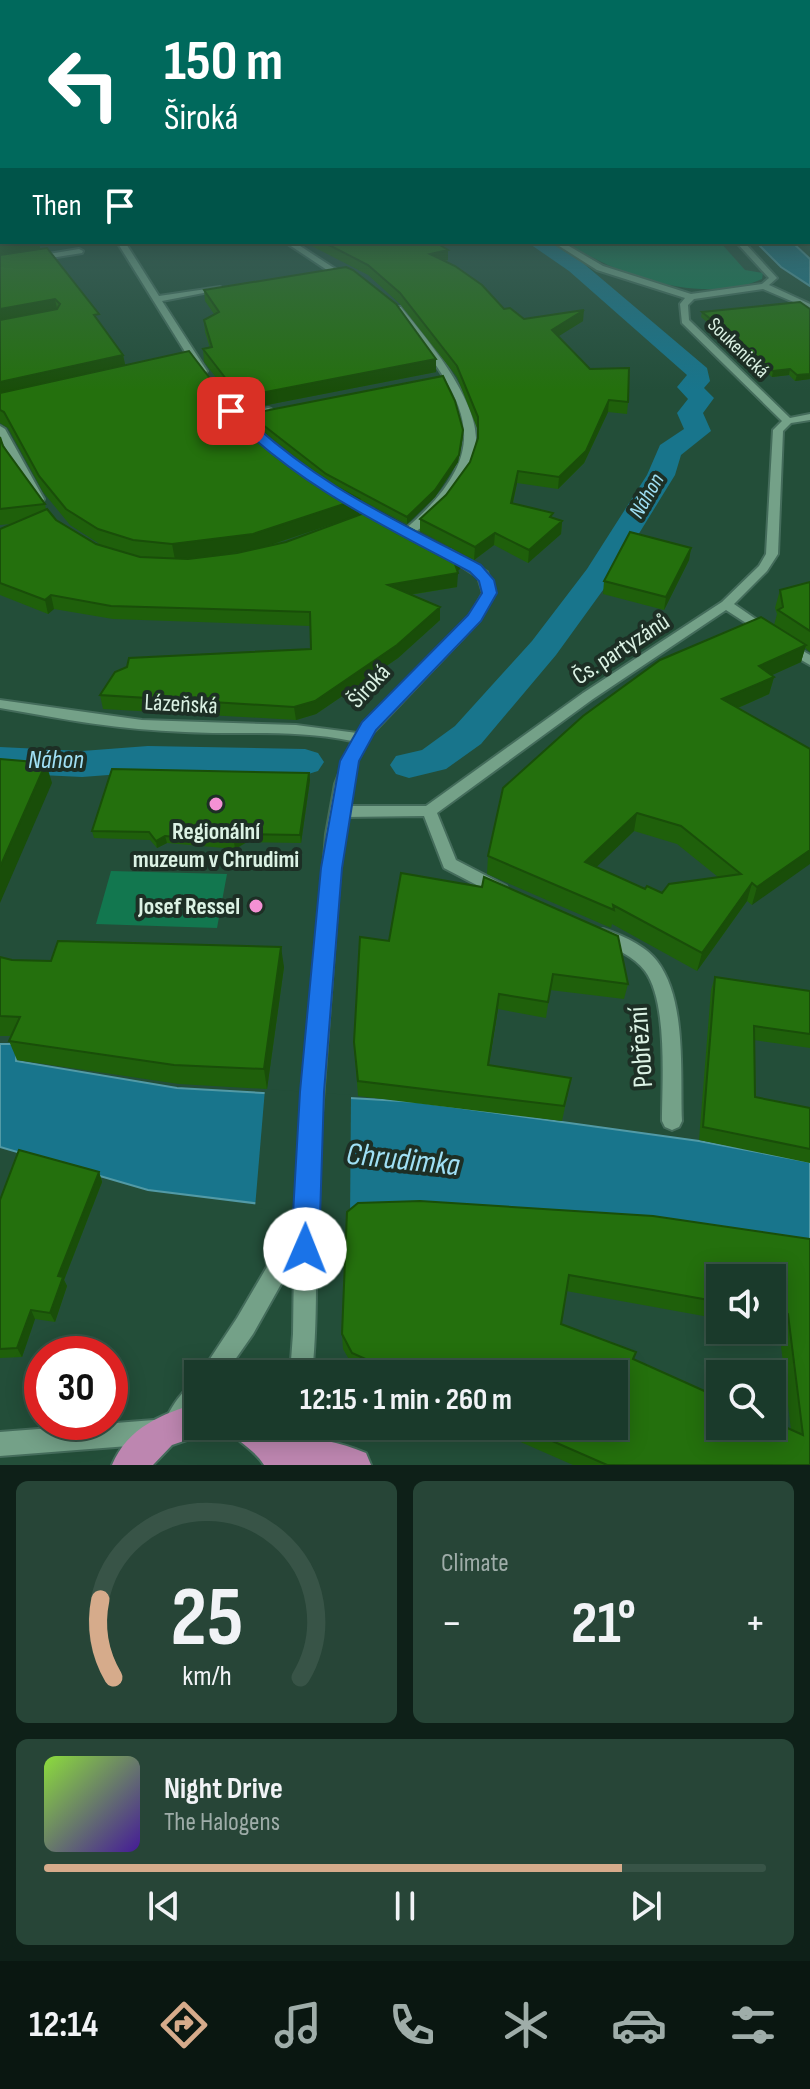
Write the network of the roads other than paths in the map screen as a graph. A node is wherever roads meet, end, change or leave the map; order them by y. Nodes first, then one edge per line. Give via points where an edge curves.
1 (65, 253) edge
2 (129, 253) edge
3 (307, 253) edge
4 (576, 253) edge
5 (750, 253) edge
6 (0, 264) edge
7 (333, 270) junction
8 (347, 271) edge
9 (315, 273) edge
10 (764, 286) junction
11 (231, 287) edge
12 (691, 297) junction
13 (159, 299) junction
14 (394, 305) edge
15 (810, 307) edge
16 (196, 361) junction
17 (178, 362) edge
18 (445, 376) junction
19 (430, 379) edge
20 (211, 384) edge
21 (283, 408) edge
22 (810, 417) edge
23 (788, 421) junction
24 (0, 429) edge
25 (248, 430) edge
26 (50, 514) edge
27 (726, 605) junction
28 (810, 661) edge
29 (0, 704) edge
30 (357, 743) junction
31 (429, 811) junction
32 (338, 812) junction
33 (516, 897) edge
34 (583, 927) edge
35 (672, 1121) dead end
36 (305, 1220) junction
37 (221, 1360) edge
38 (303, 1360) edge
39 (178, 1425) edge
40 (0, 1444) edge
41 (278, 1447) edge
42 (129, 1465) edge
43 (354, 1465) edge

1 - 6 street
2 - 13 street
3 - 7 street
4 - 12 street, Soukenická via 600,268
5 - 10 street via 773,278
7 - 8 street
7 - 9 street
10 - 12 street
10 - 15 street
11 - 13 street
12 - 23 street, Soukenická via 682,314 694,332
13 - 16 street
14 - 18 street
16 - 17 street
16 - 20 street
18 - 19 street
18 - 30 street, Široká via 465,411 469,449 435,508 402,531 483,575 489,593 475,618
21 - 25 street via 234,414
22 - 23 street
23 - 27 street, Čs. partyzánů via 776,437 772,554
24 - 26 street
27 - 28 street
27 - 31 street, Čs. partyzánů
29 - 30 street, Lázeňská via 112,722 322,730
30 - 32 street, Široká
31 - 32 street
31 - 33 street via 450,864
32 - 36 street, Široká
34 - 35 street, Pobřežní via 624,945 652,967 665,997
36 - 37 street, Široká
36 - 38 street, Široká
39 - 40 street
39 - 42 main road
41 - 43 main road

